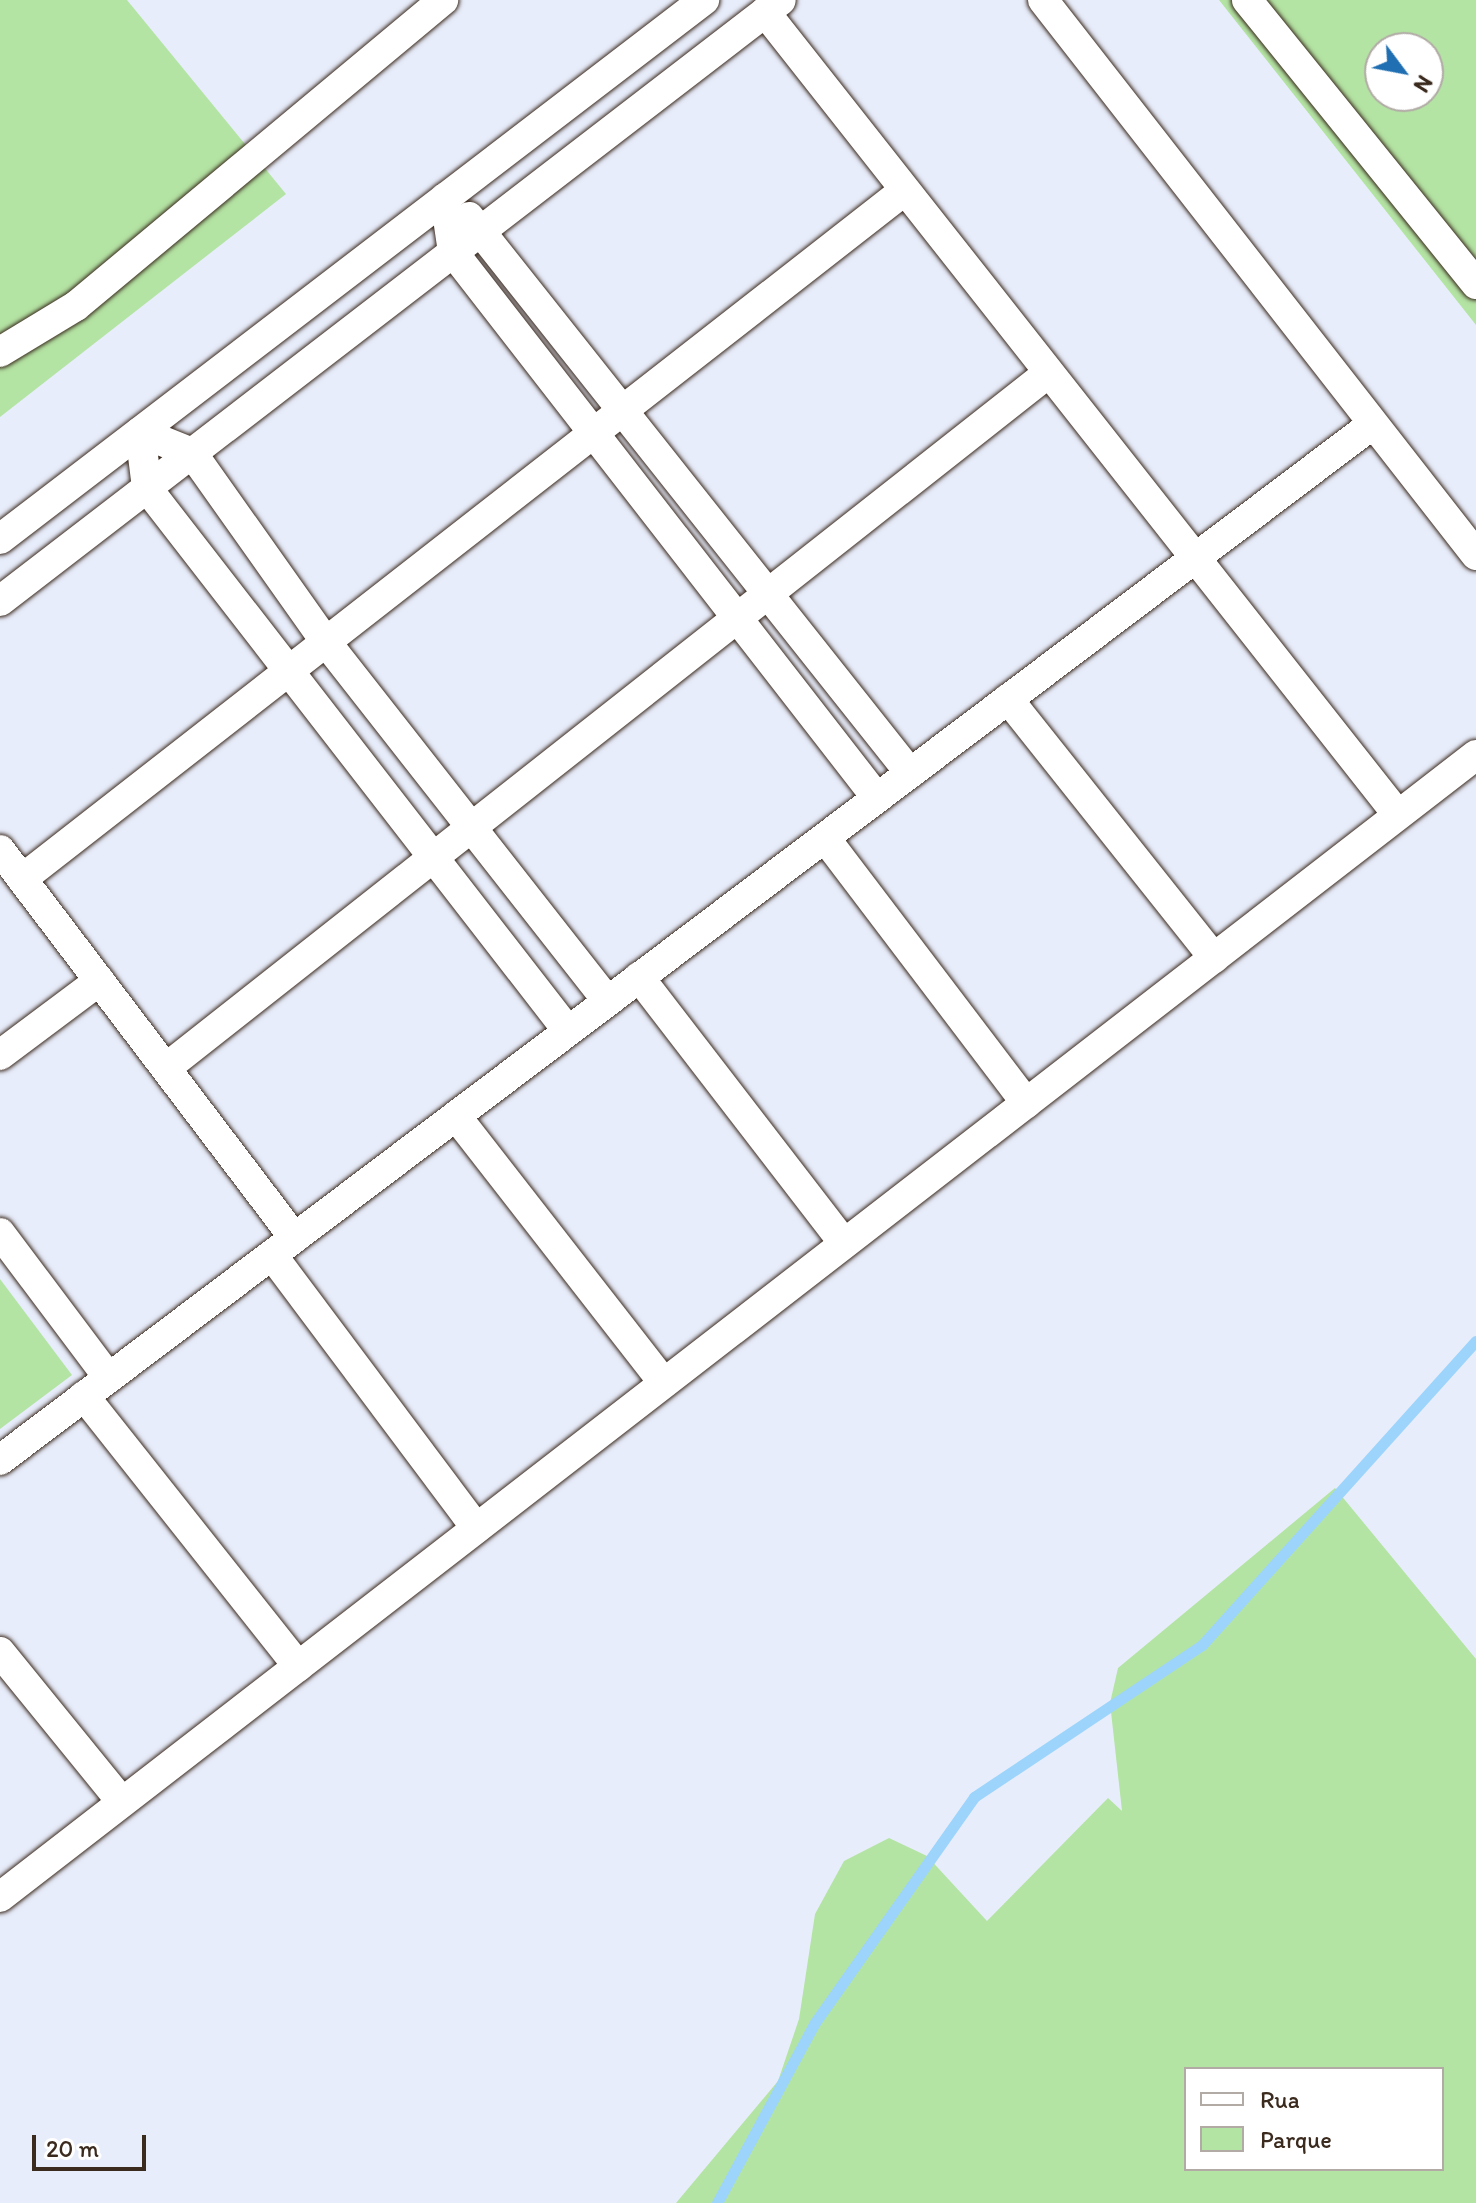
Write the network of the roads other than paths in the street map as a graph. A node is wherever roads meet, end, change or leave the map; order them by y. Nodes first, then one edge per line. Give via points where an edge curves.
1 (443, 0) edge
2 (704, 0) edge
3 (1043, 0) edge
4 (1247, 0) edge
5 (773, 6) edge
6 (904, 191) junction
7 (445, 198) junction
8 (484, 228) junction
9 (453, 252) junction
10 (1476, 284) edge
11 (0, 352) edge
12 (1047, 374) junction
13 (626, 408) junction
14 (1373, 424) junction
15 (140, 432) junction
16 (591, 435) junction
17 (192, 453) junction
18 (147, 488) junction
19 (0, 539) edge
20 (1476, 555) edge
21 (1191, 561) junction
22 (769, 593) junction
23 (0, 601) edge
24 (735, 620) junction
25 (326, 642) junction
26 (287, 673) junction
27 (1008, 699) junction
28 (1476, 755) edge
29 (910, 773) junction
30 (877, 798) junction
31 (1398, 815) junction
32 (472, 827) junction
33 (825, 838) junction
34 (0, 850) edge
35 (432, 858) junction
36 (22, 879) junction
37 (1214, 958) junction
38 (639, 977) junction
39 (99, 981) junction
40 (607, 1001) junction
41 (568, 1031) junction
42 (0, 1055) edge
43 (166, 1068) junction
44 (1026, 1103) junction
45 (456, 1116) junction
46 (0, 1233) edge
47 (844, 1243) junction
48 (283, 1246) junction
49 (109, 1378) junction
50 (664, 1383) junction
51 (84, 1396) junction
52 (0, 1460) edge
53 (476, 1528) junction
54 (0, 1652) edge
55 (298, 1666) junction
56 (122, 1802) junction
57 (0, 1897) edge

1 - 11 street via 76,306
2 - 7 street
3 - 14 street
4 - 10 street
5 - 6 street
5 - 8 street
6 - 12 street
6 - 13 street
7 - 8 street
7 - 9 street
7 - 15 street
8 - 9 street
8 - 13 street
9 - 16 street
9 - 17 street
12 - 21 street
12 - 22 street
13 - 16 street
13 - 22 street
14 - 20 street
14 - 21 street
15 - 17 street
15 - 18 street
15 - 19 street
16 - 24 street
16 - 25 street
17 - 18 street
17 - 25 street
18 - 23 street
18 - 26 street
21 - 27 street
21 - 31 street
22 - 24 street
22 - 29 street
24 - 30 street
24 - 32 street
25 - 26 street
25 - 32 street
26 - 35 street
26 - 36 street
27 - 29 street
27 - 37 street
28 - 31 street
29 - 30 street
30 - 33 street
31 - 37 street
32 - 35 street
32 - 40 street
33 - 38 street
33 - 44 street
34 - 36 street
35 - 41 street
35 - 43 street
36 - 39 street
37 - 44 street
38 - 40 street
38 - 47 street
39 - 42 street
39 - 43 street
40 - 41 street
41 - 45 street
43 - 48 street
44 - 47 street
45 - 48 street
45 - 50 street
46 - 49 street
47 - 50 street
48 - 49 street
48 - 53 street
49 - 51 street
50 - 53 street
51 - 52 street
51 - 55 street
53 - 55 street
54 - 56 street
55 - 56 street
56 - 57 street

